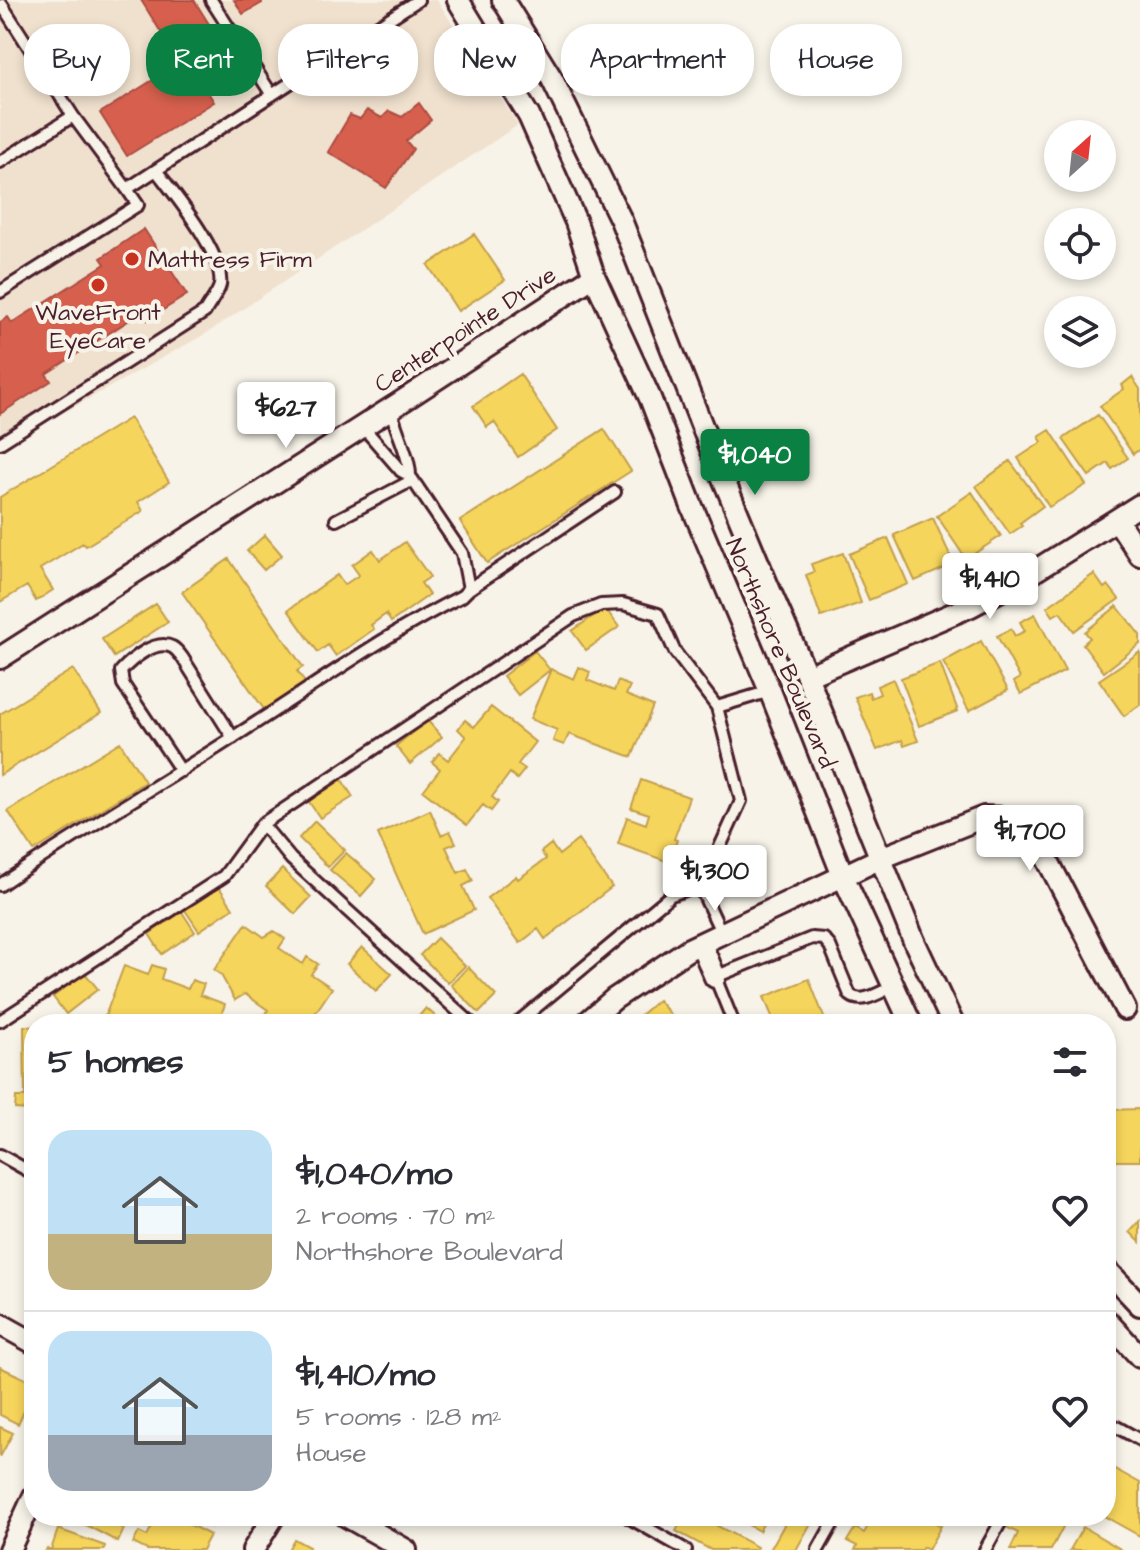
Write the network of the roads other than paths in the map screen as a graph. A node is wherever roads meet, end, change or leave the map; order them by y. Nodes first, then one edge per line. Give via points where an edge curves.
1 (211, 0) edge
2 (418, 0) edge
3 (458, 0) edge
4 (503, 0) edge
5 (4, 4) edge
6 (272, 95) junction
7 (73, 116) junction
8 (0, 162) edge
9 (156, 170) junction
10 (127, 189) junction
11 (594, 276) junction
12 (0, 292) edge
13 (391, 409) junction
14 (363, 427) junction
15 (0, 443) edge
16 (411, 478) junction
17 (615, 492) dead end
18 (1140, 505) edge
19 (336, 520) dead end
20 (1117, 520) junction
21 (1140, 555) edge
22 (469, 589) junction
23 (0, 658) edge
24 (807, 676) junction
25 (770, 691) junction
26 (717, 707) junction
27 (233, 738) junction
28 (181, 771) junction
29 (262, 824) junction
30 (881, 858) junction
31 (843, 876) junction
32 (0, 885) edge
33 (699, 885) junction
34 (722, 934) junction
35 (701, 944) junction
36 (715, 977) junction
37 (894, 986) junction
38 (1125, 1009) dead end
39 (461, 1014) edge
40 (528, 1014) edge
41 (597, 1014) edge
42 (730, 1014) edge
43 (907, 1014) edge
44 (948, 1014) edge
45 (0, 1021) edge
46 (0, 1155) edge
47 (24, 1168) edge
48 (1116, 1280) edge
49 (1140, 1305) edge
50 (0, 1324) edge
51 (1116, 1333) edge
52 (24, 1337) edge
53 (1140, 1357) edge
54 (1116, 1427) edge
55 (1140, 1440) edge
56 (24, 1518) edge
57 (268, 1526) edge
58 (364, 1526) edge
59 (644, 1526) edge
60 (831, 1526) edge
61 (998, 1526) edge
62 (9, 1550) edge
63 (253, 1550) edge
64 (406, 1550) edge
65 (686, 1550) edge
66 (818, 1550) edge
67 (985, 1550) edge

1 - 6 lane
2 - 6 lane
3 - 11 street, Northshore Boulevard via 529,116
4 - 24 street, Northshore Boulevard via 552,79 621,220
5 - 7 lane
6 - 9 lane
7 - 8 lane
7 - 10 lane
9 - 10 lane
9 - 15 lane via 212,248 220,285 214,297 205,312
10 - 12 lane via 138,205
11 - 13 street, Centerpointe Drive
11 - 25 street, Northshore Boulevard
13 - 14 street, Centerpointe Drive
13 - 16 lane
14 - 16 lane
14 - 23 street, Centerpointe Drive
16 - 19 lane
16 - 22 lane via 462,553
17 - 22 lane
18 - 20 street
20 - 21 street
20 - 24 street via 971,606
22 - 27 lane
24 - 30 street, Northshore Boulevard
25 - 26 lane
25 - 31 street, Northshore Boulevard
26 - 29 lane via 675,652 658,614 623,604 601,605 573,616
26 - 33 lane via 741,801
27 - 28 lane
27 - 28 lane via 172,647 158,645 131,660 121,671 123,684
28 - 32 lane
29 - 39 lane via 291,859
29 - 45 lane via 224,876
30 - 31 street
30 - 38 street via 984,817 1019,822 1035,836
30 - 44 street, Northshore Boulevard
31 - 34 street
31 - 37 street, Northshore Boulevard
33 - 34 lane
33 - 40 lane via 671,895
34 - 35 street
35 - 36 street
35 - 41 street
36 - 37 lane via 818,938 830,946 854,999
36 - 42 lane
37 - 43 street, Northshore Boulevard
46 - 47 lane
48 - 49 street
50 - 52 street
51 - 53 street
54 - 55 lane
56 - 62 street
57 - 63 street
58 - 64 street
59 - 65 lane
60 - 66 lane
61 - 67 lane

